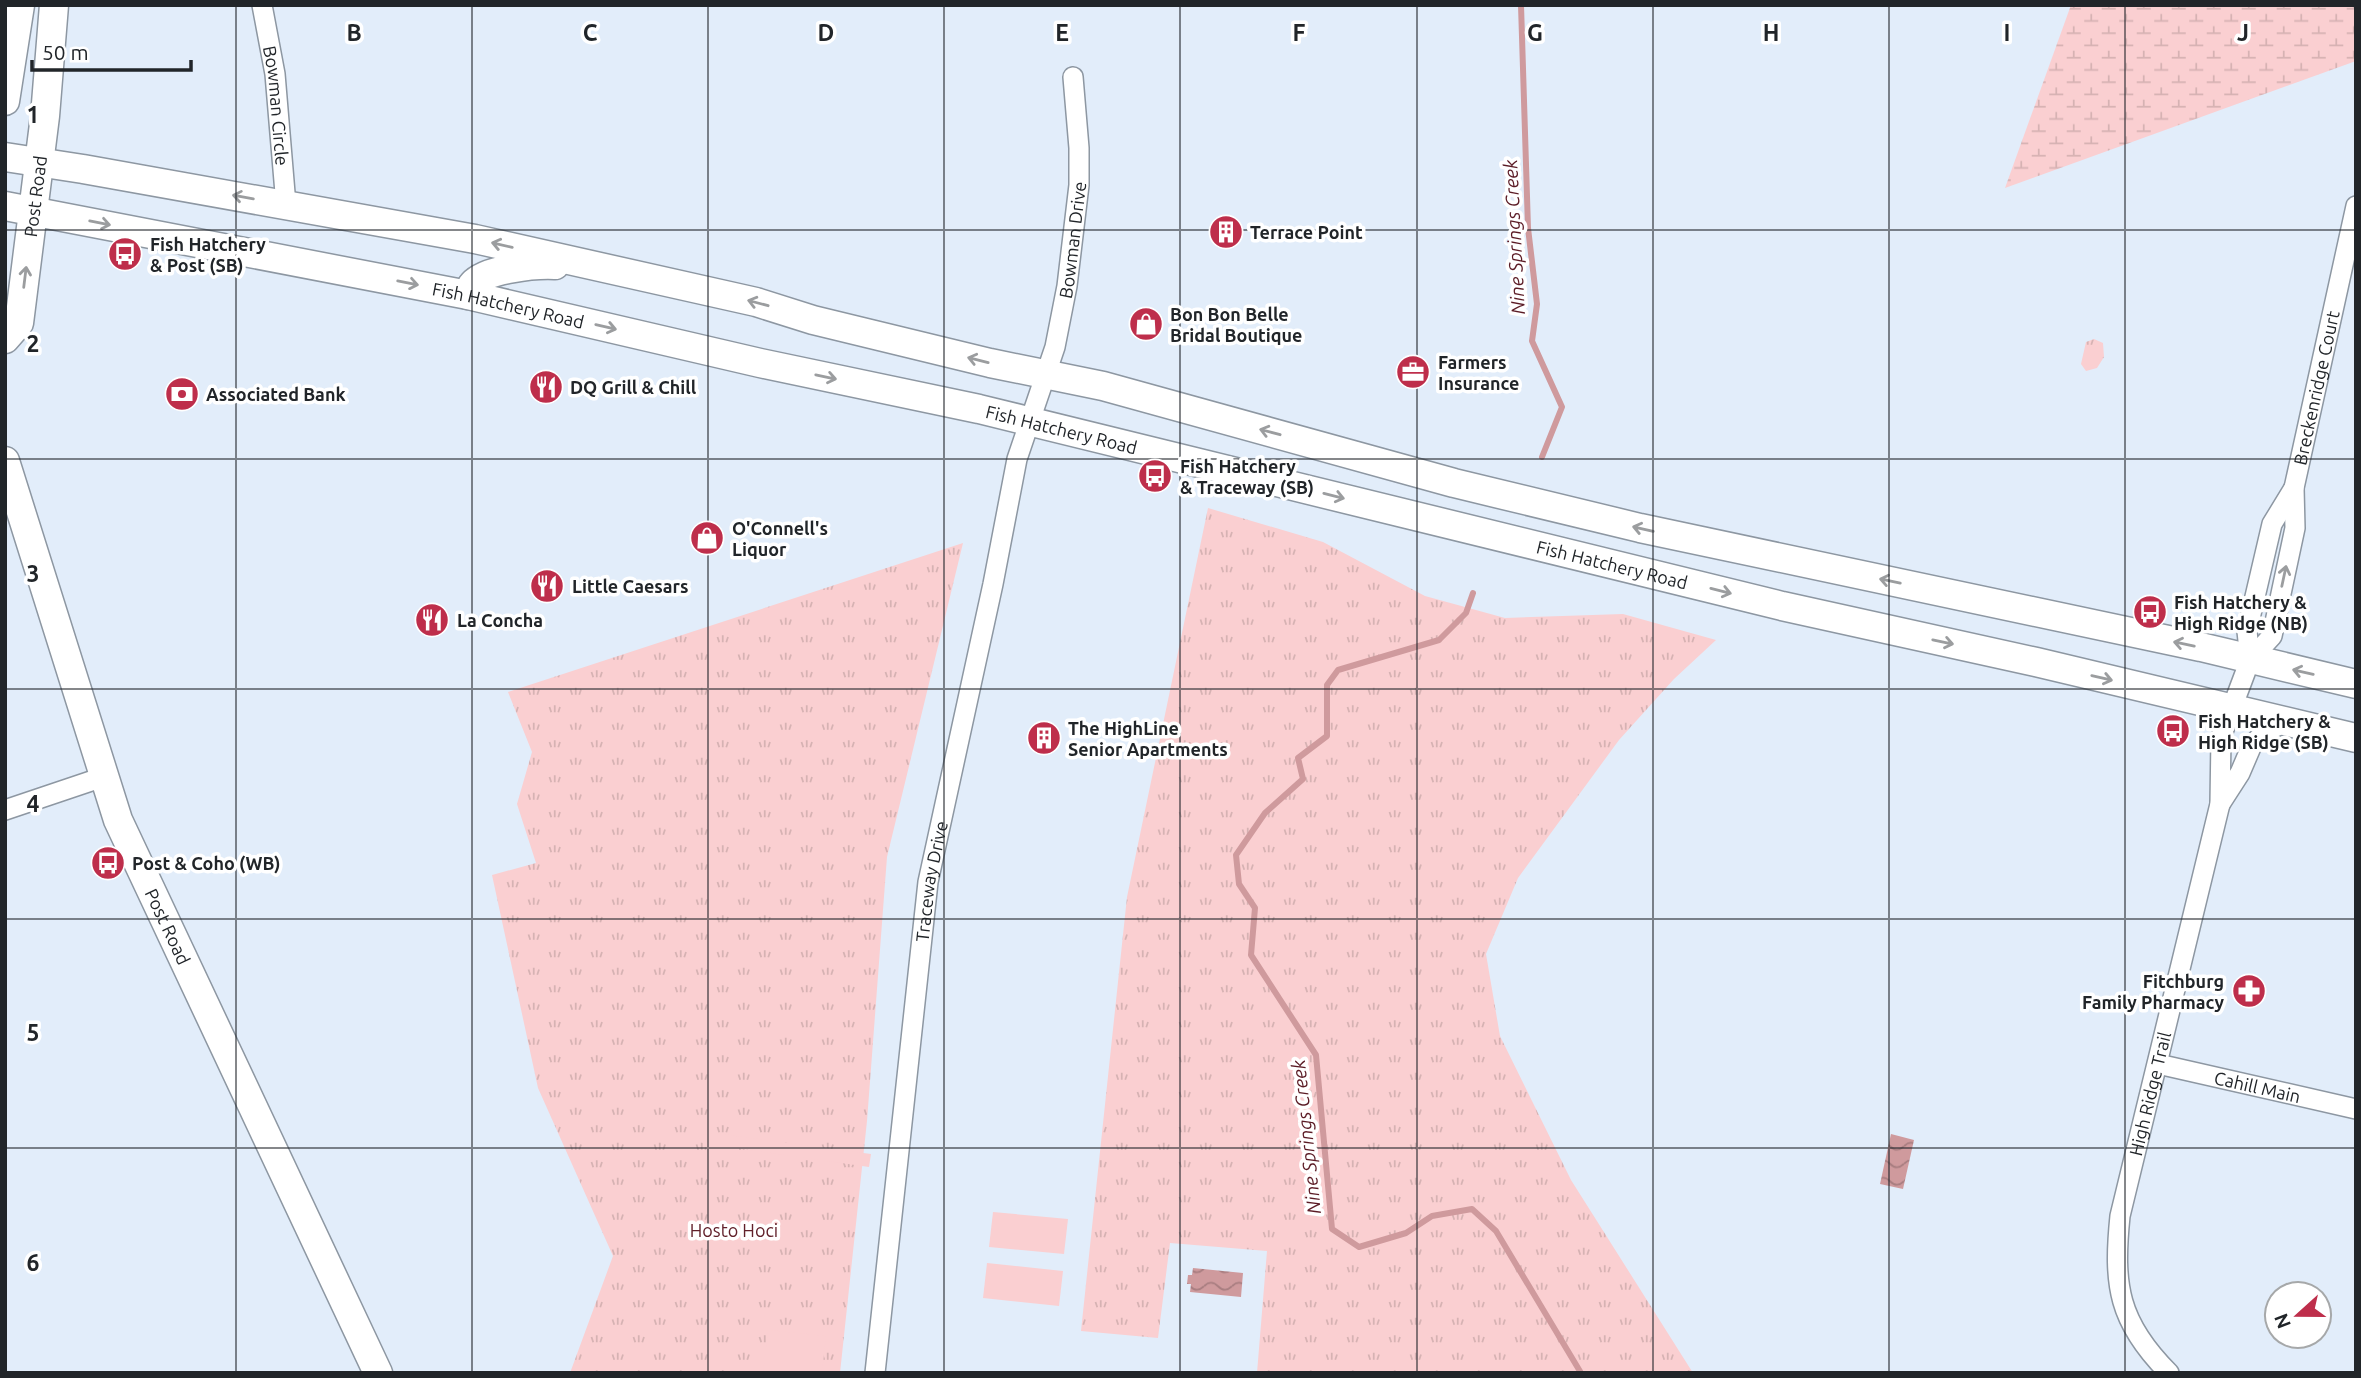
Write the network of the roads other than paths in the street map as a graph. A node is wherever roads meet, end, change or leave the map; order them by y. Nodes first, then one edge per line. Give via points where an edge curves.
1 (20, 5) edge
2 (54, 5) edge
3 (262, 5) edge
4 (1073, 77) dead end
5 (5, 101) edge
6 (5, 157) edge
7 (39, 162) junction
8 (286, 205) junction
9 (5, 206) edge
10 (2356, 206) edge
11 (33, 211) junction
12 (593, 266) junction
13 (468, 295) junction
14 (5, 339) edge
15 (1037, 399) junction
16 (5, 461) edge
17 (2250, 660) junction
18 (2356, 684) edge
19 (2231, 708) junction
20 (2286, 722) junction
21 (2356, 738) edge
22 (103, 777) junction
23 (2220, 804) junction
24 (5, 810) edge
25 (2158, 1064) junction
26 (2356, 1109) edge
27 (378, 1373) edge
28 (875, 1373) edge
29 (2169, 1373) edge

1 - 5 main road
2 - 7 main road, Post Road
3 - 8 street, Bowman Circle via 275,74
4 - 15 street, Bowman Drive via 1079,185 1068,286 1055,347
6 - 7 main road, Fish Hatchery Road
8 -> 7 main road, Fish Hatchery Road
7 - 11 main road, Post Road
12 -> 8 main road, Fish Hatchery Road
9 - 11 main road, Fish Hatchery Road
10 - 17 street, Breckenridge Court via 2294,488 2295,528 2272,635
11 -> 13 main road, Fish Hatchery Road
14 -> 11 main road, Post Road via 19,323
12 - 13 main road via 545,264 498,272 473,284
15 -> 12 main road, Fish Hatchery Road via 756,302
13 -> 15 main road, Fish Hatchery Road via 979,409
17 -> 15 main road, Fish Hatchery Road via 1640,528 1454,483 1103,386
15 -> 19 main road, Fish Hatchery Road via 1782,606
15 - 28 street, Traceway Drive via 1017,459 928,882
16 - 22 main road, Post Road
18 -> 17 main road, Fish Hatchery Road
17 - 19 street, High Ridge Trail
19 - 20 main road, Fish Hatchery Road
19 - 23 street, High Ridge Trail via 2221,737
20 - 21 main road, Fish Hatchery Road
20 - 23 street, High Ridge Trail via 2264,732 2252,745
22 - 24 street
22 - 27 main road, Post Road via 151,894
23 - 25 street, High Ridge Trail
25 - 26 street, Cahill Main
25 - 29 street, High Ridge Trail via 2120,1216 2118,1287 2139,1338

